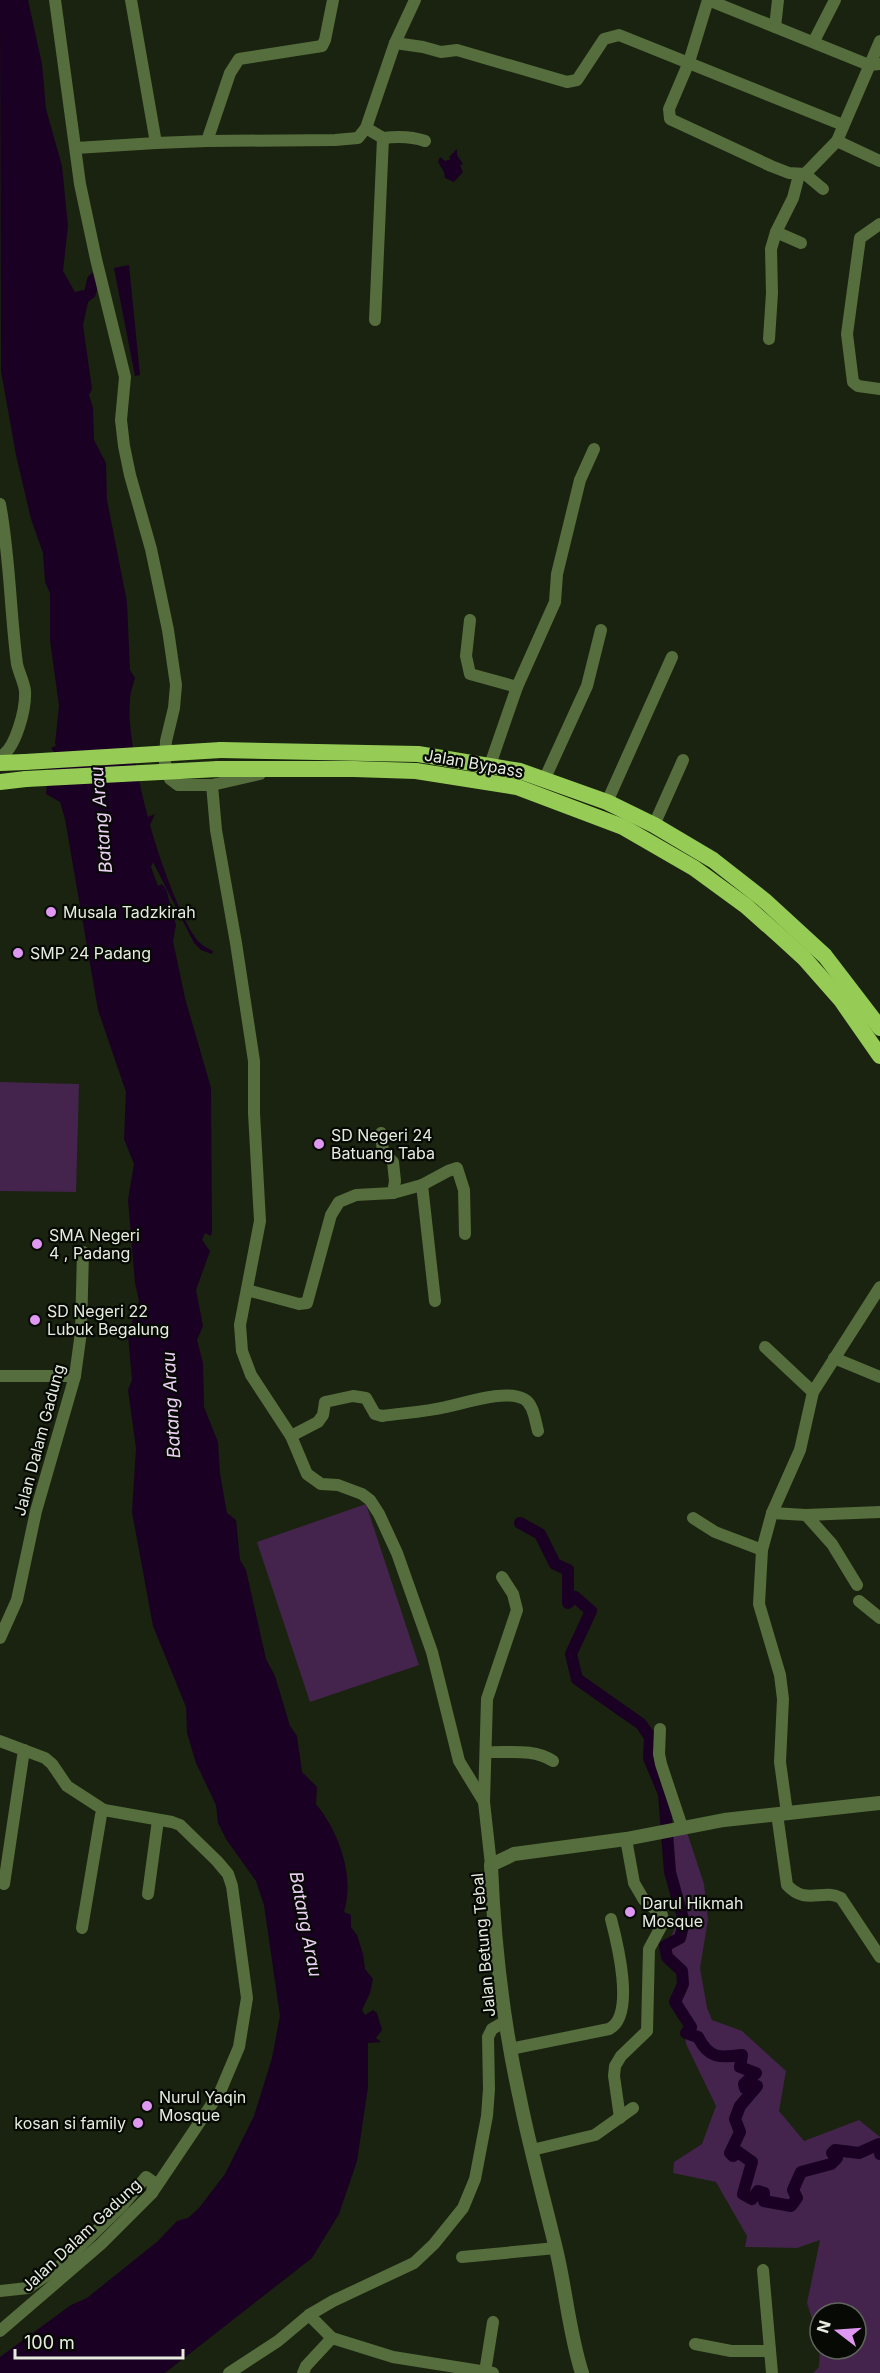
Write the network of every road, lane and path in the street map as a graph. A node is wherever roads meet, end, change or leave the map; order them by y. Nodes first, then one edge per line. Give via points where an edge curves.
1 (55, 0) edge
2 (131, 0) edge
3 (333, 0) edge
4 (415, 0) edge
5 (708, 0) edge
6 (778, 0) edge
7 (835, 0) edge
8 (775, 27) junction
9 (814, 41) junction
10 (880, 41) edge
11 (395, 43) junction
12 (688, 62) junction
13 (874, 65) edge
14 (843, 125) junction
15 (366, 128) junction
16 (383, 138) junction
17 (207, 141) junction
18 (425, 141) dead end
19 (837, 141) junction
20 (156, 143) junction
21 (76, 148) junction
22 (880, 161) edge
23 (802, 174) junction
24 (823, 189) dead end
25 (880, 224) edge
26 (776, 232) junction
27 (801, 243) dead end
28 (375, 320) dead end
29 (769, 339) dead end
30 (880, 389) edge
31 (594, 449) dead end
32 (0, 504) edge
33 (470, 620) dead end
34 (601, 630) dead end
35 (672, 657) dead end
36 (517, 687) junction
37 (0, 758) edge
38 (683, 760) dead end
39 (0, 763) edge
40 (490, 765) junction
41 (215, 777) junction
42 (545, 778) junction
43 (518, 779) junction
44 (0, 782) edge
45 (607, 802) junction
46 (654, 825) junction
47 (752, 901) junction
48 (880, 1028) edge
49 (880, 1056) edge
50 (381, 1133) dead end
51 (422, 1185) junction
52 (393, 1193) junction
53 (465, 1234) dead end
54 (83, 1252) dead end
55 (880, 1287) edge
56 (247, 1290) junction
57 (435, 1301) dead end
58 (765, 1347) dead end
59 (834, 1358) junction
60 (0, 1376) edge
61 (75, 1376) junction
62 (880, 1377) edge
63 (813, 1392) junction
64 (538, 1431) dead end
65 (291, 1436) junction
66 (880, 1512) edge
67 (772, 1513) junction
68 (806, 1515) junction
69 (693, 1518) dead end
70 (762, 1550) junction
71 (502, 1577) dead end
72 (857, 1585) dead end
73 (859, 1601) dead end
74 (880, 1618) edge
75 (0, 1638) edge
76 (660, 1730) dead end
77 (0, 1741) edge
78 (24, 1750) junction
79 (486, 1752) junction
80 (553, 1761) dead end
81 (484, 1802) junction
82 (880, 1803) edge
83 (104, 1810) junction
84 (782, 1814) junction
85 (158, 1820) junction
86 (674, 1828) junction
87 (626, 1839) junction
88 (491, 1865) junction
89 (4, 1884) dead end
90 (148, 1894) dead end
91 (611, 1919) dead end
92 (82, 1928) dead end
93 (880, 1957) edge
94 (506, 2021) junction
95 (510, 2049) junction
96 (633, 2108) dead end
97 (620, 2118) junction
98 (532, 2150) junction
99 (152, 2193) junction
100 (556, 2248) junction
101 (462, 2257) dead end
102 (763, 2270) dead end
103 (0, 2291) edge
104 (309, 2315) junction
105 (493, 2322) dead end
106 (0, 2331) edge
107 (332, 2338) junction
108 (695, 2344) dead end
109 (770, 2351) junction
110 (489, 2372) edge
111 (229, 2373) edge
112 (303, 2373) edge
113 (582, 2373) edge
114 (772, 2373) edge

1 - 21 street
2 - 20 street
3 - 17 street via 322,46 239,59 230,73
4 - 11 street
5 - 8 street
5 - 12 street
6 - 8 street
7 - 9 street
8 - 9 street
9 - 13 street
10 - 13 street
11 - 12 street via 441,52 457,50 567,82 577,80 604,39 620,35
11 - 15 street
12 - 14 street
12 - 23 street via 669,109 670,118 756,160
13 - 14 street
14 - 19 street
15 - 16 street
15 - 17 street via 358,138 334,140
16 - 18 street
16 - 28 street
17 - 20 street
19 - 22 street
19 - 23 street
20 - 21 street
21 - 41 street via 96,259 125,377 121,420 124,446 153,561 176,685 165,763 170,779 178,785
23 - 24 street
23 - 26 street
25 - 30 street via 860,238 847,334 853,382
26 - 27 street
26 - 29 street via 771,249
31 - 36 street via 580,480 557,574 555,602
32 - 37 street via 18,666 25,692 14,741
33 - 36 street via 466,656 470,674
34 - 42 street via 587,686
35 - 45 street
36 - 40 street
38 - 46 street
39 - 40 highway, Jalan Bypass, bridge via 221,750 418,754
40 - 43 highway, Jalan Bypass
41 - 43 highway, Jalan Bypass via 282,768 416,771
41 - 44 highway, Jalan Bypass, bridge
41 - 56 street via 216,830 254,1061 260,1221
42 - 43 highway, Jalan Bypass
42 - 45 highway, Jalan Bypass
43 - 47 highway, Jalan Bypass via 642,837
45 - 46 highway, Jalan Bypass
46 - 47 highway, Jalan Bypass via 713,860
47 - 48 highway, Jalan Bypass via 825,956
47 - 49 highway, Jalan Bypass via 841,1000
50 - 52 street via 383,1152 393,1162
51 - 52 street
51 - 53 street via 457,1168 464,1190
51 - 57 street
52 - 56 street via 356,1195 339,1202 331,1215 307,1303
54 - 61 street, Jalan Dalam Gadung via 81,1332
55 - 59 street
56 - 65 street via 240,1325 242,1351 250,1375
58 - 63 street
59 - 62 street
59 - 63 street
60 - 61 street
61 - 75 street, Jalan Dalam Gadung via 36,1511 16,1600
63 - 67 street via 800,1450
64 - 65 street via 531,1404 514,1396 382,1416 375,1414 366,1398 353,1396 326,1402 318,1422
65 - 81 street via 307,1474 321,1484 338,1485 362,1494 379,1514 432,1652 459,1761
66 - 68 street
67 - 68 street
67 - 70 street
68 - 72 street via 832,1544
69 - 70 street via 715,1532
70 - 84 street via 759,1604 783,1699
71 - 79 street via 517,1610 487,1699
73 - 74 street
76 - 86 street via 661,1764
77 - 78 street, Jalan Dalam Gadung
78 - 83 street, Jalan Dalam Gadung via 45,1758 67,1786
78 - 89 street
79 - 80 street via 523,1753
79 - 81 street
81 - 88 street
82 - 84 street, Jalan Betung Tebal
83 - 85 street, Jalan Dalam Gadung
83 - 92 street
84 - 86 street, Jalan Betung Tebal
84 - 93 street via 787,1885 798,1894 841,1898
85 - 90 street
85 - 99 street, Jalan Dalam Gadung via 180,1825 228,1874 247,1998 239,2047 220,2092
86 - 87 street, Jalan Betung Tebal
87 - 88 street, Jalan Betung Tebal via 514,1854
87 - 97 street via 634,1882 644,1900 662,1915 663,1923 649,1949 646,2034 621,2056 614,2070
88 - 94 street, Jalan Betung Tebal
91 - 95 street via 620,1954 623,2007 615,2025
94 - 95 street, Jalan Betung Tebal
94 - 104 street via 492,2029 488,2037 487,2116 475,2179 463,2208 414,2263
95 - 98 street, Jalan Betung Tebal
96 - 97 street
97 - 98 street via 590,2136
98 - 100 street, Jalan Betung Tebal
99 - 103 street via 153,2182 146,2177 60,2266 28,2288
99 - 106 street, Jalan Dalam Gadung
100 - 101 street
100 - 113 street, Jalan Betung Tebal
102 - 109 street
104 - 107 street
104 - 111 street
105 - 110 street
107 - 110 street via 393,2357
107 - 112 street
108 - 109 street via 731,2351
109 - 114 street

